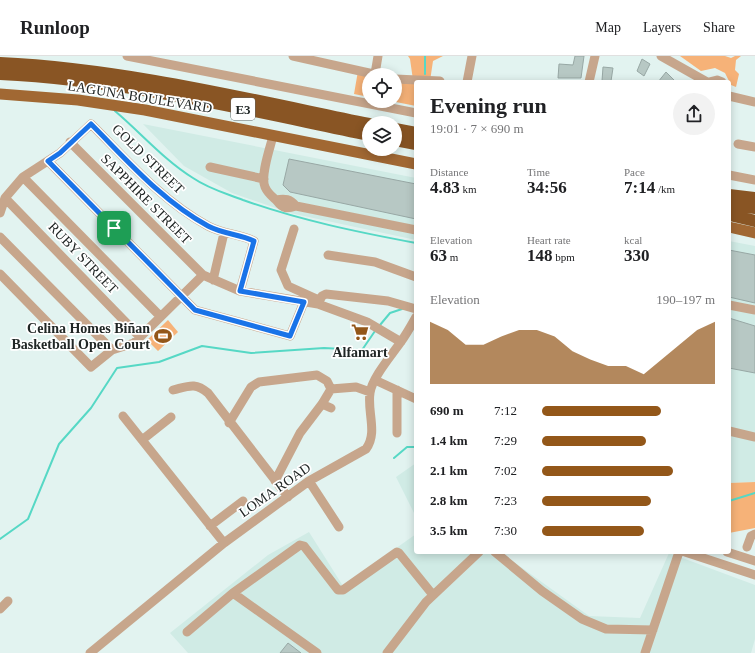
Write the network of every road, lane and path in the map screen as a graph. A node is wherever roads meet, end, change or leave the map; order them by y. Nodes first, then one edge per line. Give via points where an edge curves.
1 (127, 56) edge
2 (293, 56) edge
3 (378, 56) edge
4 (472, 56) edge
5 (595, 56) edge
6 (660, 56) edge
7 (0, 63) edge
8 (377, 68) edge
9 (362, 72) edge
10 (0, 74) edge
11 (402, 79) edge
12 (418, 80) edge
13 (468, 80) edge
14 (589, 80) edge
15 (704, 80) edge
16 (0, 94) edge
17 (731, 96) edge
18 (755, 102) edge
19 (414, 113) edge
20 (362, 123) edge
21 (402, 130) edge
22 (414, 133) edge
23 (362, 134) edge
24 (273, 136) junction
25 (402, 141) edge
26 (70, 142) junction
27 (414, 144) edge
28 (738, 144) dead end
29 (755, 147) edge
30 (48, 161) junction
31 (414, 164) edge
32 (210, 166) dead end
33 (731, 175) edge
34 (23, 177) junction
35 (264, 179) junction
36 (755, 180) edge
37 (731, 195) edge
38 (5, 198) junction
39 (755, 198) edge
40 (731, 204) edge
41 (755, 208) edge
42 (0, 213) edge
43 (731, 214) edge
44 (755, 221) edge
45 (731, 227) edge
46 (294, 229) dead end
47 (414, 230) edge
48 (224, 233) junction
49 (755, 233) edge
50 (0, 237) edge
51 (328, 255) dead end
52 (0, 274) edge
53 (203, 275) junction
54 (414, 276) edge
55 (213, 280) junction
56 (240, 291) junction
57 (181, 295) junction
58 (313, 302) junction
59 (731, 305) edge
60 (414, 308) edge
61 (755, 310) edge
62 (160, 316) junction
63 (414, 320) edge
64 (140, 337) junction
65 (401, 342) junction
66 (112, 350) junction
67 (375, 380) junction
68 (330, 389) junction
69 (173, 390) dead end
70 (397, 390) junction
71 (370, 392) junction
72 (414, 398) edge
73 (322, 404) junction
74 (331, 408) dead end
75 (123, 416) dead end
76 (171, 417) dead end
77 (229, 423) junction
78 (731, 431) edge
79 (397, 433) dead end
80 (755, 437) edge
81 (142, 440) junction
82 (275, 481) junction
83 (309, 481) junction
84 (288, 497) junction
85 (243, 501) dead end
86 (210, 526) junction
87 (339, 527) dead end
88 (755, 534) edge
89 (224, 543) junction
90 (747, 547) dead end
91 (731, 553) edge
92 (477, 554) edge
93 (497, 554) edge
94 (678, 554) edge
95 (707, 555) edge
96 (755, 561) edge
97 (755, 575) edge
98 (233, 593) junction
99 (433, 595) junction
100 (8, 601) dead end
101 (0, 609) edge
102 (653, 630) junction
103 (187, 632) dead end
104 (90, 653) edge
105 (317, 653) edge
106 (387, 653) edge
107 (645, 653) edge

1 - 19 street
2 - 9 street
3 - 8 street
4 - 13 street
5 - 14 street
6 - 15 street
7 - 20 highway, E3 via 144,79
10 - 23 highway, E3 via 87,81
11 - 12 street
16 - 24 main road, LAGUNA BOULEVARD via 78,100 145,110
17 - 18 street
21 - 22 highway
24 - 31 main road, LAGUNA BOULEVARD
24 - 35 street
25 - 27 highway
26 - 30 street
26 - 48 street, GOLD STREET via 91,124 170,202 207,226
26 - 53 street, SAPPHIRE STREET
28 - 29 street
30 - 34 street
30 - 57 street
32 - 35 street
33 - 36 street
34 - 38 street
34 - 62 street
35 - 47 street via 266,189 276,200 284,198 291,200 296,206
37 - 39 highway
38 - 42 street
38 - 64 street, RUBY STREET
40 - 41 highway
43 - 44 highway
45 - 49 main road
46 - 58 street via 281,270 288,286
48 - 55 street
48 - 56 street, GOLD STREET via 254,241
50 - 66 street
51 - 54 street via 375,262
52 - 66 street via 91,367
53 - 55 street, SAPPHIRE STREET
53 - 57 street
55 - 56 street, SAPPHIRE STREET
56 - 58 street, SAPPHIRE STREET
57 - 58 street via 195,310 290,336
57 - 62 street
58 - 60 street via 326,294 388,301
58 - 65 street via 367,322
59 - 61 street
62 - 64 street
63 - 65 street, LOMA ROAD
64 - 66 street via 134,343
65 - 67 street, LOMA ROAD
67 - 70 street
67 - 71 street, LOMA ROAD
68 - 71 street via 356,387
68 - 73 street
68 - 77 street via 327,381 317,375 259,382 251,387
69 - 77 street via 193,385 201,388 208,393
70 - 72 street
70 - 79 street
71 - 83 street, LOMA ROAD via 372,429 370,443 366,449
73 - 74 street
73 - 82 street via 300,433
75 - 81 street
76 - 81 street
77 - 82 street
78 - 80 street
81 - 86 street
82 - 84 street
83 - 84 street, LOMA ROAD
83 - 87 street
84 - 89 street, LOMA ROAD
85 - 86 street
86 - 89 street
88 - 90 street via 751,536
89 - 104 street, LOMA ROAD
91 - 96 street
92 - 99 street
93 - 102 street via 542,591 582,619 606,629
94 - 102 street
95 - 97 street
98 - 99 street via 300,545 304,546 338,590 343,590 397,552
98 - 103 street
98 - 105 street
99 - 106 street
100 - 101 street
102 - 107 street

